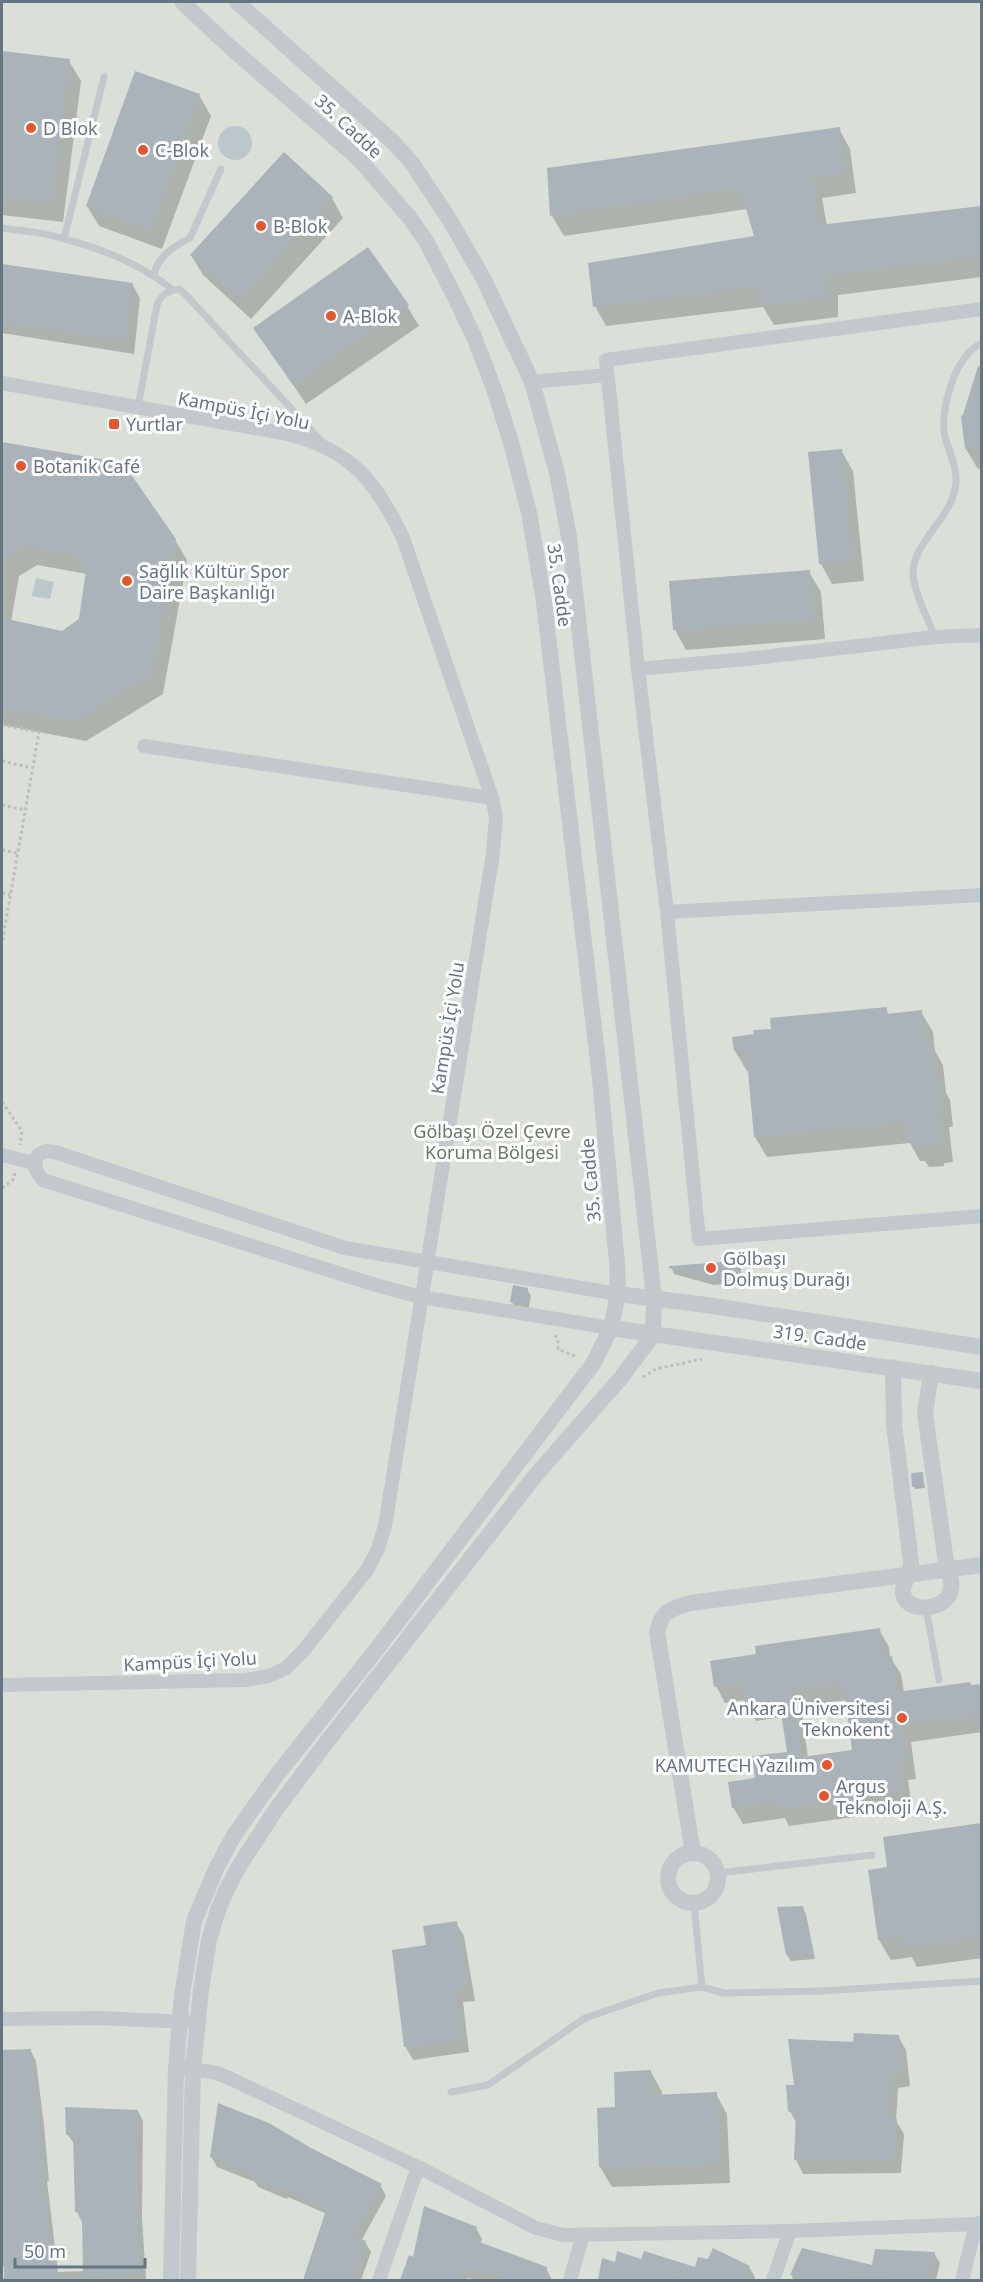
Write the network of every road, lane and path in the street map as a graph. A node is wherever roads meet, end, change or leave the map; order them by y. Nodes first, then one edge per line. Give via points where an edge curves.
1 (182, 2) edge
2 (237, 2) edge
3 (104, 77) dead end
4 (221, 169) dead end
5 (2, 228) edge
6 (64, 238) junction
7 (154, 274) junction
8 (173, 290) junction
9 (981, 309) edge
10 (981, 343) edge
11 (608, 375) junction
12 (532, 382) junction
13 (2, 383) edge
14 (138, 407) junction
15 (329, 449) junction
16 (981, 635) edge
17 (934, 638) junction
18 (638, 669) junction
19 (2, 725) edge
20 (144, 746) dead end
21 (2, 761) edge
22 (32, 768) junction
23 (492, 798) junction
24 (2, 805) edge
25 (25, 810) junction
26 (2, 850) edge
27 (17, 853) junction
28 (2, 893) edge
29 (10, 895) junction
30 (981, 895) edge
31 (667, 912) junction
32 (2, 938) edge
33 (2, 943) edge
34 (2, 1155) edge
35 (34, 1162) junction
36 (981, 1216) edge
37 (428, 1260) junction
38 (618, 1294) junction
39 (421, 1298) junction
40 (654, 1298) junction
41 (611, 1328) junction
42 (556, 1331) dead end
43 (653, 1335) junction
44 (981, 1347) edge
45 (558, 1348) dead end
46 (707, 1359) dead end
47 (893, 1367) junction
48 (931, 1373) junction
49 (642, 1378) dead end
50 (981, 1381) edge
51 (981, 1564) edge
52 (946, 1569) junction
53 (911, 1574) junction
54 (926, 1608) junction
55 (939, 1680) dead end
56 (2, 1685) edge
57 (693, 1853) junction
58 (872, 1854) dead end
59 (718, 1874) junction
60 (694, 1904) junction
61 (981, 1981) edge
62 (702, 1987) junction
63 (2, 2019) edge
64 (180, 2021) junction
65 (199, 2024) junction
66 (176, 2068) junction
67 (194, 2068) junction
68 (451, 2092) dead end
69 (418, 2167) junction
70 (979, 2223) edge
71 (790, 2231) junction
72 (583, 2235) junction
73 (171, 2280) edge
74 (188, 2280) edge
75 (379, 2280) edge
76 (570, 2280) edge
77 (773, 2280) edge
78 (962, 2280) edge

1 - 38 street, 35. Cadde via 334,135 398,203 426,241 455,297 494,389 530,513 542,592 600,1079
2 - 12 street, 35. Cadde via 368,118 412,164 483,278
3 - 6 lane
4 - 7 lane via 190,238 161,258
5 - 6 lane
6 - 7 lane
7 - 8 lane
8 - 14 lane via 160,297 157,304
8 - 15 lane via 186,295
9 - 11 street via 606,360
10 - 17 lane via 960,362 945,415 945,435 957,482 945,515 916,557 913,570
11 - 12 street
11 - 18 street
12 - 40 street, 35. Cadde via 557,472 569,537
13 - 14 street, Kampüs İçi Yolu
14 - 15 street, Kampüs İçi Yolu via 288,434
15 - 23 street, Kampüs İçi Yolu via 347,459 375,487 403,538
16 - 17 street
17 - 18 street
18 - 31 street
19 - 22 path via 39,732
20 - 23 street
21 - 22 path
22 - 25 path
23 - 37 street, Kampüs İçi Yolu via 496,816 493,853
24 - 25 path
25 - 27 path
26 - 27 path
27 - 29 path
28 - 29 path
29 - 32 path
30 - 31 street
31 - 36 street via 699,1239
32 - 33 path
34 - 35 street
35 - 37 street via 46,1151 55,1152 345,1248
35 - 39 street via 36,1173 57,1185
37 - 38 street
37 - 39 street, Kampüs İçi Yolu
38 - 40 street, 319. Cadde
38 - 41 street, 35. Cadde
39 - 41 street
39 - 56 street, Kampüs İçi Yolu via 385,1526 378,1548 367,1570 286,1668 246,1680
40 - 43 street, 35. Cadde
40 - 44 street, 319. Cadde
41 - 43 street, 319. Cadde
41 - 64 street, 35. Cadde via 593,1364 233,1836 195,1921
42 - 45 path via 553,1333
43 - 47 street, 319. Cadde
43 - 65 street via 535,1476 271,1817 241,1863 218,1910 209,1940
46 - 49 path via 656,1369
47 - 48 street, 319. Cadde
47 - 53 street via 894,1424
48 - 50 street, 319. Cadde
48 - 52 street via 925,1414
51 - 52 street
52 - 53 street
52 - 54 street via 951,1594 941,1604
53 - 54 street via 904,1583 903,1594 915,1607
53 - 57 street via 690,1603 669,1610 660,1619 657,1632
54 - 55 lane
57 - 59 street via 709,1859
57 - 60 street via 678,1858 668,1879 673,1894
58 - 59 lane
59 - 60 street via 710,1898
60 - 62 lane
61 - 62 lane via 821,1991 724,1993
62 - 68 lane via 658,1993 585,2018 488,2085
63 - 64 street
64 - 65 street
64 - 66 street, 35. Cadde
65 - 67 street
66 - 67 street
66 - 73 street, 35. Cadde
67 - 69 street via 231,2079
67 - 74 street
69 - 72 street via 536,2228
69 - 75 street
70 - 71 street
70 - 78 street
71 - 72 street
71 - 77 street
72 - 76 street

